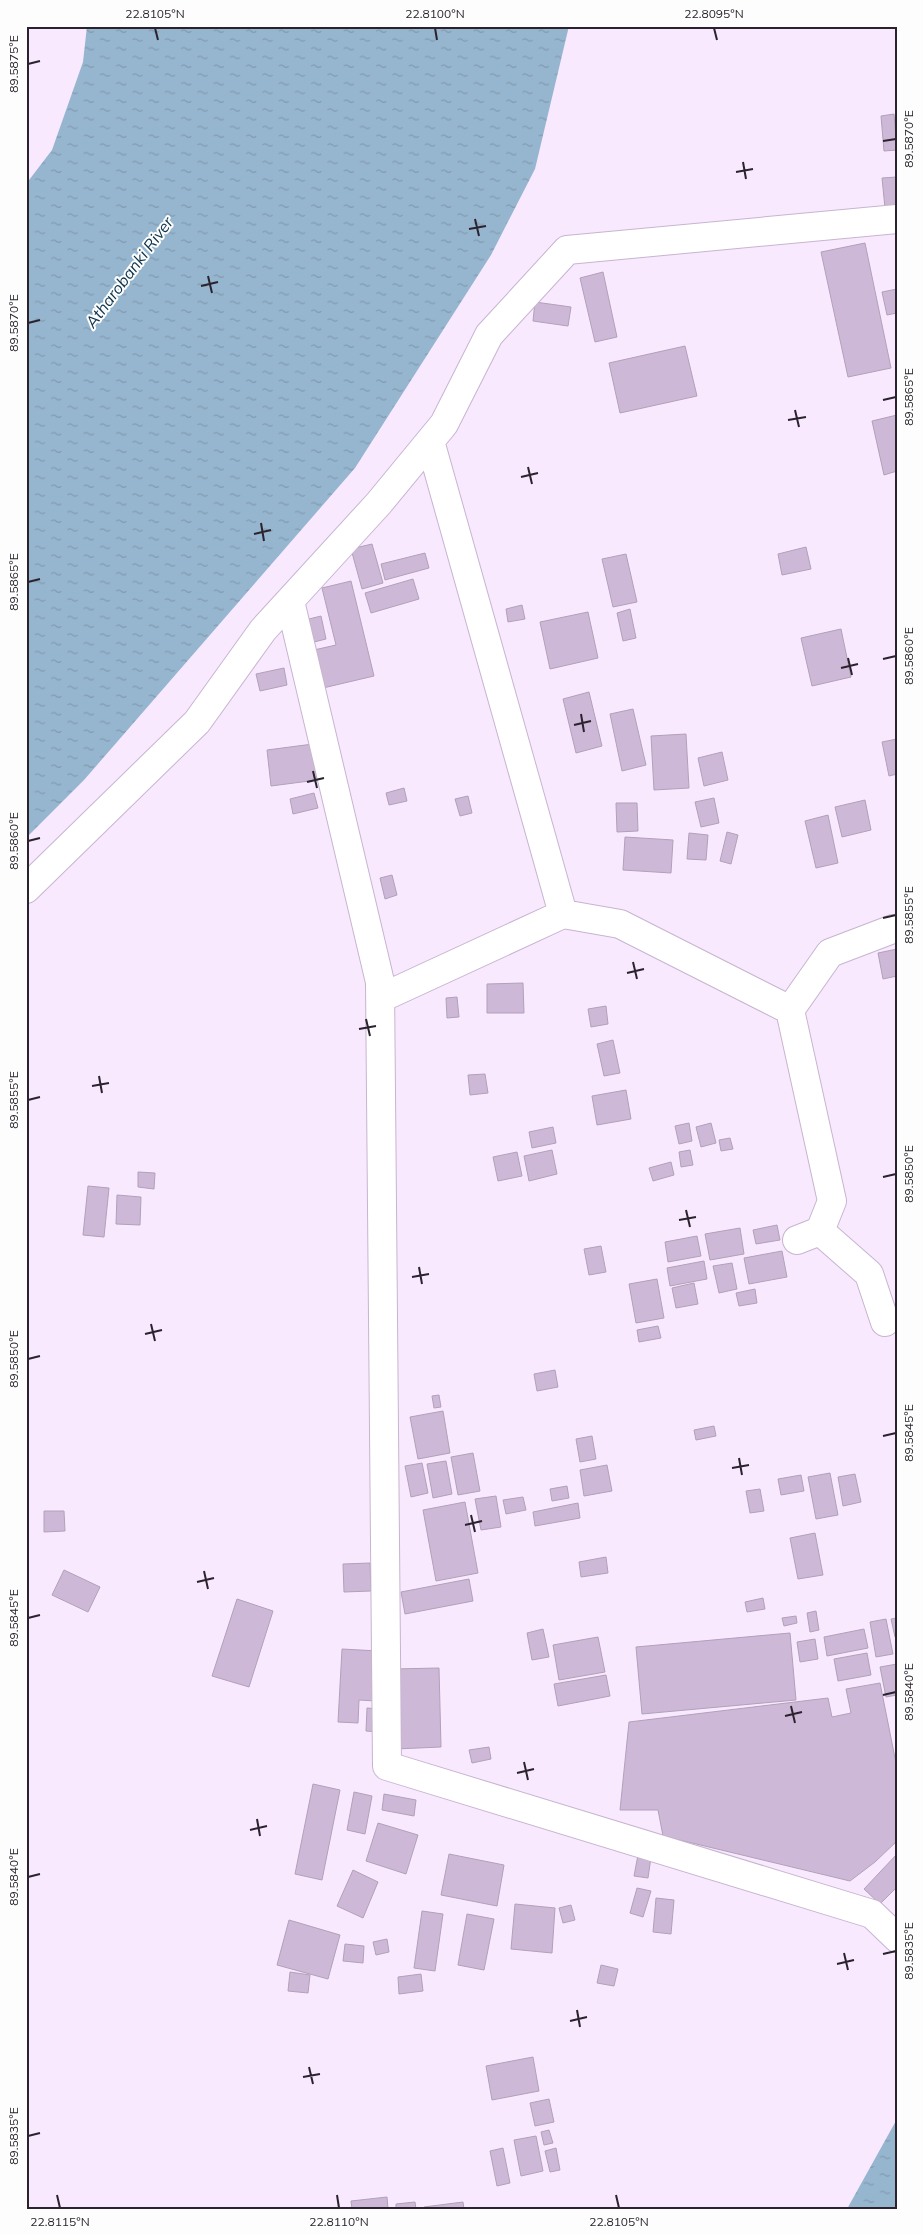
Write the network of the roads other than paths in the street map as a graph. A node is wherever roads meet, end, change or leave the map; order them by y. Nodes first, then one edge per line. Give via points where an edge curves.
1 (897, 219) edge
2 (430, 441) junction
3 (290, 601) junction
4 (26, 889) edge
5 (563, 914) junction
6 (893, 929) dead end
7 (380, 998) junction
8 (790, 1010) junction
9 (885, 1322) dead end
10 (897, 1938) edge

1 - 2 street via 567,250 489,335 444,424
2 - 3 street
2 - 5 street
3 - 4 street via 263,630 197,722
3 - 7 street via 380,982
5 - 7 street
5 - 8 street via 620,924
6 - 8 street via 830,953
7 - 10 street via 387,1766 872,1914
8 - 9 street via 832,1201 808,1236 869,1274

